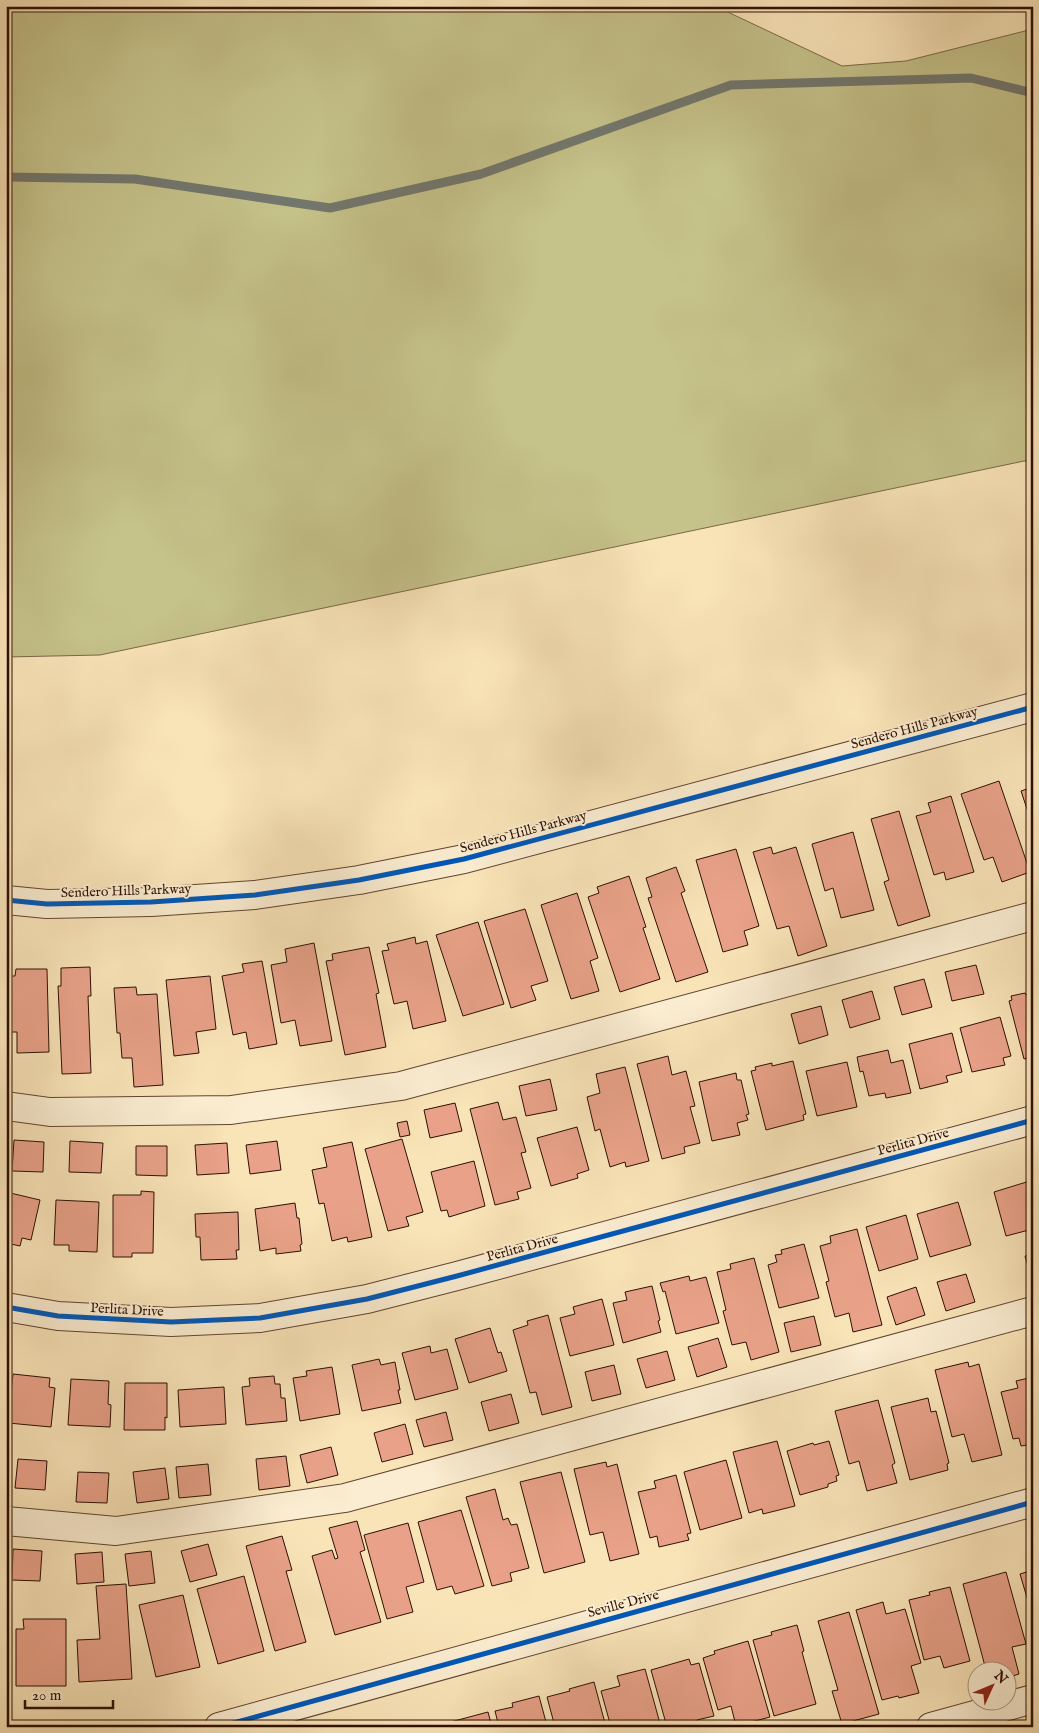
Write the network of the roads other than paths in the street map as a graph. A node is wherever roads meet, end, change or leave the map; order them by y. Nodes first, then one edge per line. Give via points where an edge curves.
1 (1033, 706) edge
2 (6, 900) edge
3 (1033, 916) edge
4 (6, 1106) edge
5 (1033, 1120) edge
6 (6, 1307) edge
7 (1033, 1311) edge
8 (1033, 1502) edge
9 (6, 1521) edge
10 (1033, 1699) edge
11 (219, 1727) edge
12 (931, 1727) edge

1 - 2 street, Sendero Hills Parkway via 464,859 359,880 255,895 151,902 47,904
3 - 4 street via 401,1086 231,1110 50,1112
5 - 6 street, Perlita Drive via 367,1299 260,1318 170,1322 58,1316
7 - 9 street via 345,1498 116,1531
8 - 11 street, Seville Drive
10 - 12 street

